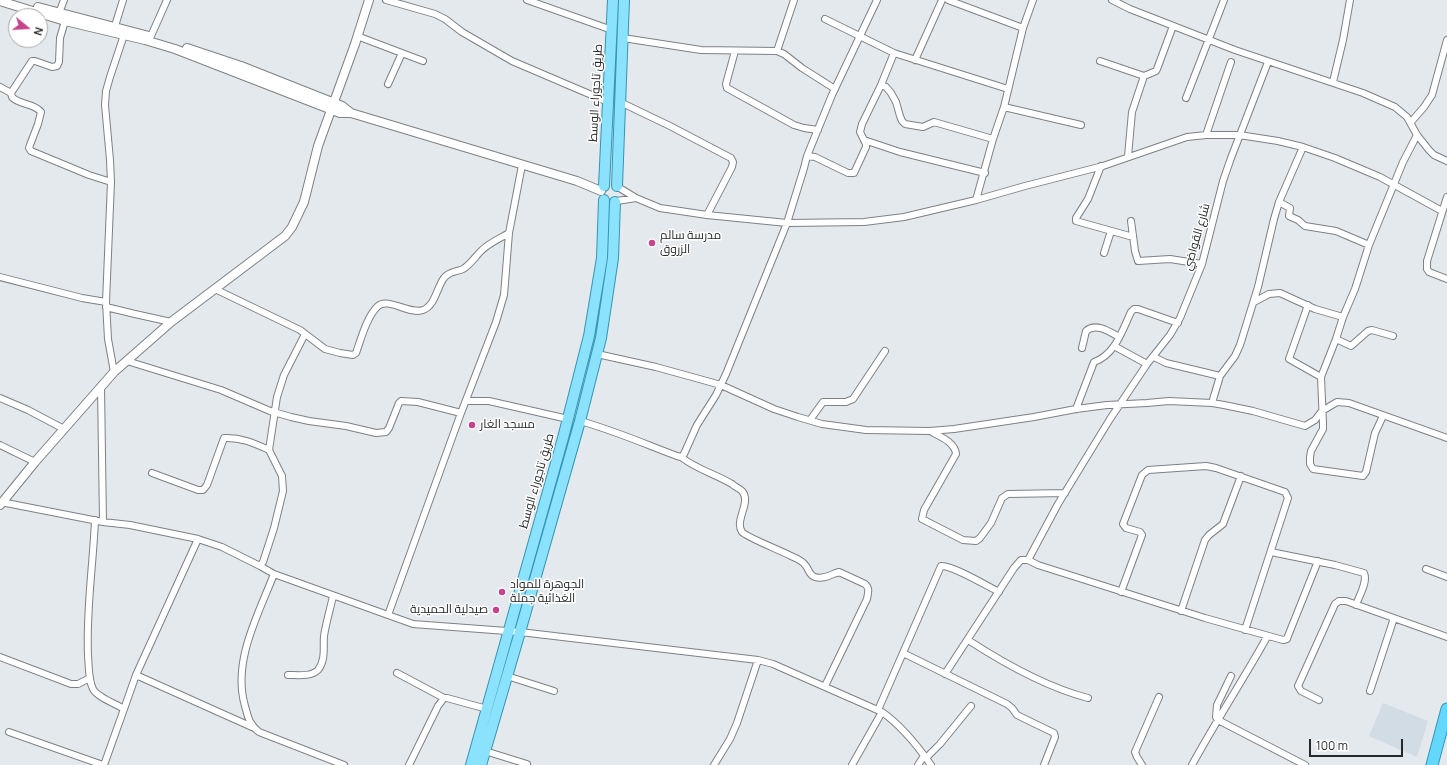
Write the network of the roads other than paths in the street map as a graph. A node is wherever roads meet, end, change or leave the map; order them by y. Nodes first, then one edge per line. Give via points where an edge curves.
1 (16, 0) edge
2 (64, 0) edge
3 (123, 0) edge
4 (167, 0) edge
5 (368, 0) edge
6 (386, 0) edge
7 (527, 0) edge
8 (613, 0) edge
9 (624, 0) edge
10 (794, 0) edge
11 (877, 0) edge
12 (942, 0) edge
13 (948, 0) edge
14 (1033, 0) edge
15 (1112, 0) edge
16 (1224, 0) edge
17 (1350, 0) edge
18 (0, 1) edge
19 (59, 13) junction
20 (825, 19) dead end
21 (65, 21) junction
22 (115, 26) junction
23 (1173, 26) junction
24 (1023, 28) junction
25 (612, 30) junction
26 (124, 35) junction
27 (151, 36) junction
28 (357, 36) junction
29 (860, 37) junction
30 (623, 38) junction
31 (1209, 39) junction
32 (1447, 40) edge
33 (735, 51) junction
34 (777, 51) junction
35 (402, 53) junction
36 (894, 53) junction
37 (916, 60) junction
38 (1100, 61) dead end
39 (423, 62) dead end
40 (1231, 62) dead end
41 (1268, 62) junction
42 (1144, 76) junction
43 (1332, 82) junction
44 (388, 84) dead end
45 (881, 85) junction
46 (0, 87) edge
47 (835, 89) junction
48 (1008, 89) junction
49 (11, 93) junction
50 (1186, 98) dead end
51 (608, 102) junction
52 (620, 102) junction
53 (333, 106) junction
54 (1004, 107) junction
55 (1411, 122) junction
56 (1081, 125) dead end
57 (818, 130) junction
58 (1206, 135) junction
59 (1239, 135) junction
60 (1417, 135) junction
61 (993, 139) junction
62 (864, 140) junction
63 (1303, 147) junction
64 (807, 156) junction
65 (1128, 156) junction
66 (1447, 161) edge
67 (522, 165) junction
68 (1102, 166) junction
69 (985, 173) junction
70 (111, 182) junction
71 (1394, 185) junction
72 (618, 187) junction
73 (603, 193) junction
74 (636, 198) junction
75 (976, 200) junction
76 (616, 202) junction
77 (1279, 202) junction
78 (1446, 202) edge
79 (1442, 211) junction
80 (707, 215) junction
81 (1131, 221) dead end
82 (787, 223) junction
83 (1111, 231) junction
84 (509, 233) junction
85 (1133, 237) junction
86 (1369, 245) junction
87 (1104, 253) dead end
88 (1202, 264) junction
89 (0, 277) edge
90 (1447, 279) edge
91 (215, 289) junction
92 (1254, 302) junction
93 (106, 304) junction
94 (1308, 305) junction
95 (1343, 317) junction
96 (171, 322) junction
97 (1178, 323) junction
98 (305, 334) junction
99 (1393, 336) dead end
100 (1119, 337) junction
101 (1336, 339) junction
102 (1114, 346) junction
103 (1082, 348) dead end
104 (885, 351) dead end
105 (597, 354) junction
106 (1154, 357) junction
107 (127, 361) junction
108 (1147, 364) junction
109 (114, 372) junction
110 (1220, 376) junction
111 (1321, 377) junction
112 (721, 385) junction
113 (101, 387) junction
114 (0, 398) edge
115 (466, 401) junction
116 (1212, 403) junction
117 (1119, 404) junction
118 (1076, 409) junction
119 (1322, 411) junction
120 (274, 412) junction
121 (461, 413) junction
122 (1382, 416) junction
123 (568, 419) junction
124 (810, 420) junction
125 (580, 421) junction
126 (64, 429) junction
127 (930, 431) junction
128 (1447, 438) edge
129 (0, 445) edge
130 (269, 450) junction
131 (681, 457) junction
132 (35, 462) junction
133 (152, 473) dead end
134 (1241, 476) junction
135 (1065, 492) junction
136 (1, 503) edge
137 (95, 520) junction
138 (103, 522) junction
139 (198, 539) junction
140 (1271, 552) junction
141 (1028, 560) junction
142 (1318, 561) junction
143 (260, 566) junction
144 (1426, 569) dead end
145 (274, 574) junction
146 (1447, 577) edge
147 (999, 592) junction
148 (1121, 592) junction
149 (333, 596) junction
150 (1356, 605) junction
151 (1181, 611) junction
152 (388, 615) junction
153 (1394, 618) junction
154 (1244, 630) junction
155 (509, 631) junction
156 (520, 632) junction
157 (1267, 637) junction
158 (1447, 637) edge
159 (968, 640) junction
160 (903, 653) junction
161 (0, 657) edge
162 (758, 660) junction
163 (397, 673) dead end
164 (945, 674) junction
165 (136, 675) junction
166 (288, 676) dead end
167 (507, 676) junction
168 (1231, 676) dead end
169 (90, 678) junction
170 (824, 686) junction
171 (554, 690) dead end
172 (1370, 691) dead end
173 (1159, 697) dead end
174 (444, 698) junction
175 (1088, 698) dead end
176 (1319, 700) dead end
177 (971, 706) dead end
178 (124, 709) junction
179 (487, 709) junction
180 (1447, 709) edge
181 (880, 711) junction
182 (1218, 720) junction
183 (253, 727) junction
184 (9, 732) dead end
185 (485, 751) junction
186 (925, 757) junction
187 (526, 764) dead end
188 (104, 765) edge
189 (344, 765) edge
190 (409, 765) edge
191 (471, 765) edge
192 (481, 765) edge
193 (714, 765) edge
194 (852, 765) edge
195 (918, 765) edge
196 (931, 765) edge
197 (1044, 765) edge
198 (1142, 765) edge
199 (1192, 765) edge
200 (1305, 765) edge
201 (1432, 765) edge

1 - 19 street
2 - 19 street
3 - 22 street
4 - 27 street
5 - 28 street
6 - 51 street via 434,14 512,61
7 - 25 street
8 - 25 main road, طريق تاجوراء الوسط
9 - 30 main road
10 - 34 street
11 - 29 street
12 - 37 street
13 - 24 street
14 - 24 street
15 - 23 street
16 - 31 street
17 - 43 street
18 - 21 street
19 - 22 street
20 - 29 street
21 - 26 street
21 - 49 street via 57,66 32,61
22 - 27 street
23 - 31 street
23 - 42 street via 1156,71
24 - 48 street
25 - 51 main road, طريق تاجوراء الوسط
26 - 53 street via 175,49
26 - 70 street via 106,91
27 - 53 street via 241,66
28 - 35 street
28 - 53 street
29 - 36 street
29 - 47 street
30 - 33 street via 701,50
30 - 52 main road
31 - 41 street
31 - 50 street
32 - 55 street via 1432,94
33 - 34 street
33 - 57 street via 726,84 728,88 794,125
34 - 47 street
35 - 39 street
35 - 44 street
36 - 37 street
36 - 45 street
37 - 48 street
38 - 42 street
40 - 58 street
41 - 43 street
41 - 59 street, شارع القواضي
42 - 65 street via 1132,112
43 - 55 street via 1395,107
45 - 61 street via 891,93 905,124 923,128 934,122
45 - 62 street via 862,124 860,132
46 - 49 street
47 - 57 street
48 - 54 street
49 - 70 street via 13,99 37,108 40,112 29,148 32,151
51 - 73 main road, طريق تاجوراء الوسط
52 - 72 main road
52 - 80 street via 731,158 732,167
53 - 67 street via 342,106 351,113
53 - 91 street via 318,146 304,202 292,227 285,236
54 - 56 street
54 - 61 street
55 - 60 street
57 - 64 street
58 - 59 street
58 - 65 street via 1179,139
59 - 63 street
59 - 88 street, شارع القواضي via 1223,180
60 - 66 street via 1434,155
60 - 71 street
61 - 69 street
62 - 64 street via 866,147 854,173
62 - 69 street via 907,154
63 - 71 street via 1357,166
63 - 77 street
64 - 82 street
65 - 68 street
67 - 73 street via 581,182
67 - 84 street
68 - 75 street
68 - 83 street via 1076,219 1077,222
69 - 75 street
70 - 93 street
71 - 79 street
71 - 86 street
72 - 73 main road via 610,184
72 - 74 street
72 - 76 main road via 620,194
73 - 76 main road via 609,203
73 - 123 main road, طريق تاجوراء الوسط via 601,265 589,336
74 - 76 street
74 - 80 street via 667,209
75 - 82 street via 904,217 864,222
76 - 105 main road via 613,258
77 - 86 street via 1290,208 1289,216 1305,226 1336,231
77 - 92 street
78 - 79 street
79 - 90 street via 1426,266 1429,272
80 - 82 street
81 - 85 street
82 - 112 street
83 - 85 street
83 - 87 street
84 - 98 street via 491,242 464,268 445,277 429,306 422,311 386,303 377,306 353,355 325,349
84 - 115 street via 504,295
85 - 88 street via 1139,262 1170,259
86 - 95 street
88 - 97 street, شارع القواضي
89 - 93 street
91 - 96 street
91 - 98 street
92 - 94 street via 1276,293
92 - 110 street via 1239,348
93 - 96 street
93 - 109 street via 108,339
94 - 95 street
94 - 111 street via 1289,359
95 - 101 street
96 - 107 street
97 - 100 street via 1138,308 1131,312
97 - 106 street, شارع القواضي
98 - 120 street via 284,375
99 - 101 street via 1372,330 1351,346
100 - 102 street
100 - 103 street via 1092,327 1086,330
101 - 111 street
102 - 108 street
102 - 118 street via 1105,356 1094,362
104 - 124 street via 853,399 846,402 823,402
105 - 112 street
105 - 125 main road
106 - 108 street, شارع القواضي
106 - 110 street via 1166,363
107 - 109 street
107 - 120 street via 221,390
108 - 117 street, شارع القواضي
109 - 113 street
110 - 116 street
111 - 119 street
112 - 124 street via 774,409
112 - 131 street
113 - 126 street
113 - 138 street
114 - 126 street
115 - 121 street
115 - 123 street via 489,401
116 - 117 street via 1169,401
116 - 119 street via 1253,411 1305,426 1315,420
117 - 118 street
117 - 135 street, شارع القواضي
118 - 127 street via 1034,418
119 - 122 street via 1337,402 1349,403
119 - 122 street via 1323,429 1311,451 1309,461 1313,469 1361,476 1365,474
120 - 121 street via 376,434 386,432 401,401 418,402
120 - 130 street
121 - 152 street
122 - 128 street
123 - 155 main road, طريق تاجوراء الوسط
124 - 127 street via 866,430
125 - 131 street via 617,432
125 - 156 main road
126 - 132 street
127 - 135 street via 950,443 956,449 956,454 924,510 922,519 963,540 976,541 980,538 1005,495
129 - 132 street
130 - 133 street via 232,437 224,438 203,490
130 - 143 street via 282,476 283,491 272,535
131 - 170 street via 743,492 745,496 740,526 745,535 802,562 815,577 839,572 868,587 867,599
132 - 136 street
134 - 140 street via 1285,492 1287,495 1288,501
134 - 148 street via 1206,466 1145,472 1123,524 1142,535
134 - 151 street via 1223,524 1205,540
135 - 141 street, شارع القواضي
136 - 137 street
137 - 138 street
137 - 169 street via 88,597 87,639
138 - 139 street
139 - 143 street via 222,547
139 - 165 street
140 - 142 street
140 - 154 street
141 - 147 street via 1024,559 1018,563
141 - 148 street
142 - 150 street via 1364,573 1365,581
142 - 157 street via 1287,639
143 - 145 street
144 - 146 street
145 - 149 street
145 - 183 street via 244,655 241,671 240,684 244,703
147 - 159 street
147 - 160 street via 941,566
148 - 151 street
149 - 152 street
149 - 166 street via 322,662 317,670 306,675
150 - 153 street
150 - 176 street via 1342,600 1335,604 1298,686 1300,691
151 - 154 street
152 - 155 street via 426,626
153 - 158 street
153 - 172 street
154 - 157 street
155 - 156 street
155 - 179 main road, طريق تاجوراء الوسط
156 - 162 street
156 - 167 main road
157 - 182 street
159 - 164 street
159 - 175 street via 1020,669 1070,693
160 - 164 street
160 - 181 street
161 - 169 street via 71,684 78,684
162 - 170 street
162 - 193 street via 737,723
163 - 174 street
164 - 197 street via 1007,704 1017,715 1054,733 1055,737
165 - 178 street
165 - 183 street
167 - 171 street
167 - 185 main road
168 - 182 street via 1217,705
169 - 178 street via 94,690 99,695
170 - 181 street
173 - 198 street via 1136,752
174 - 179 street
174 - 190 street
177 - 186 street via 940,744
178 - 188 street
179 - 191 main road, طريق تاجوراء الوسط
180 - 201 highway
181 - 186 street via 896,723
181 - 194 street
182 - 199 street
182 - 200 street
183 - 189 street via 277,740
184 - 188 street
185 - 187 street
185 - 192 main road
186 - 195 street
186 - 196 street

